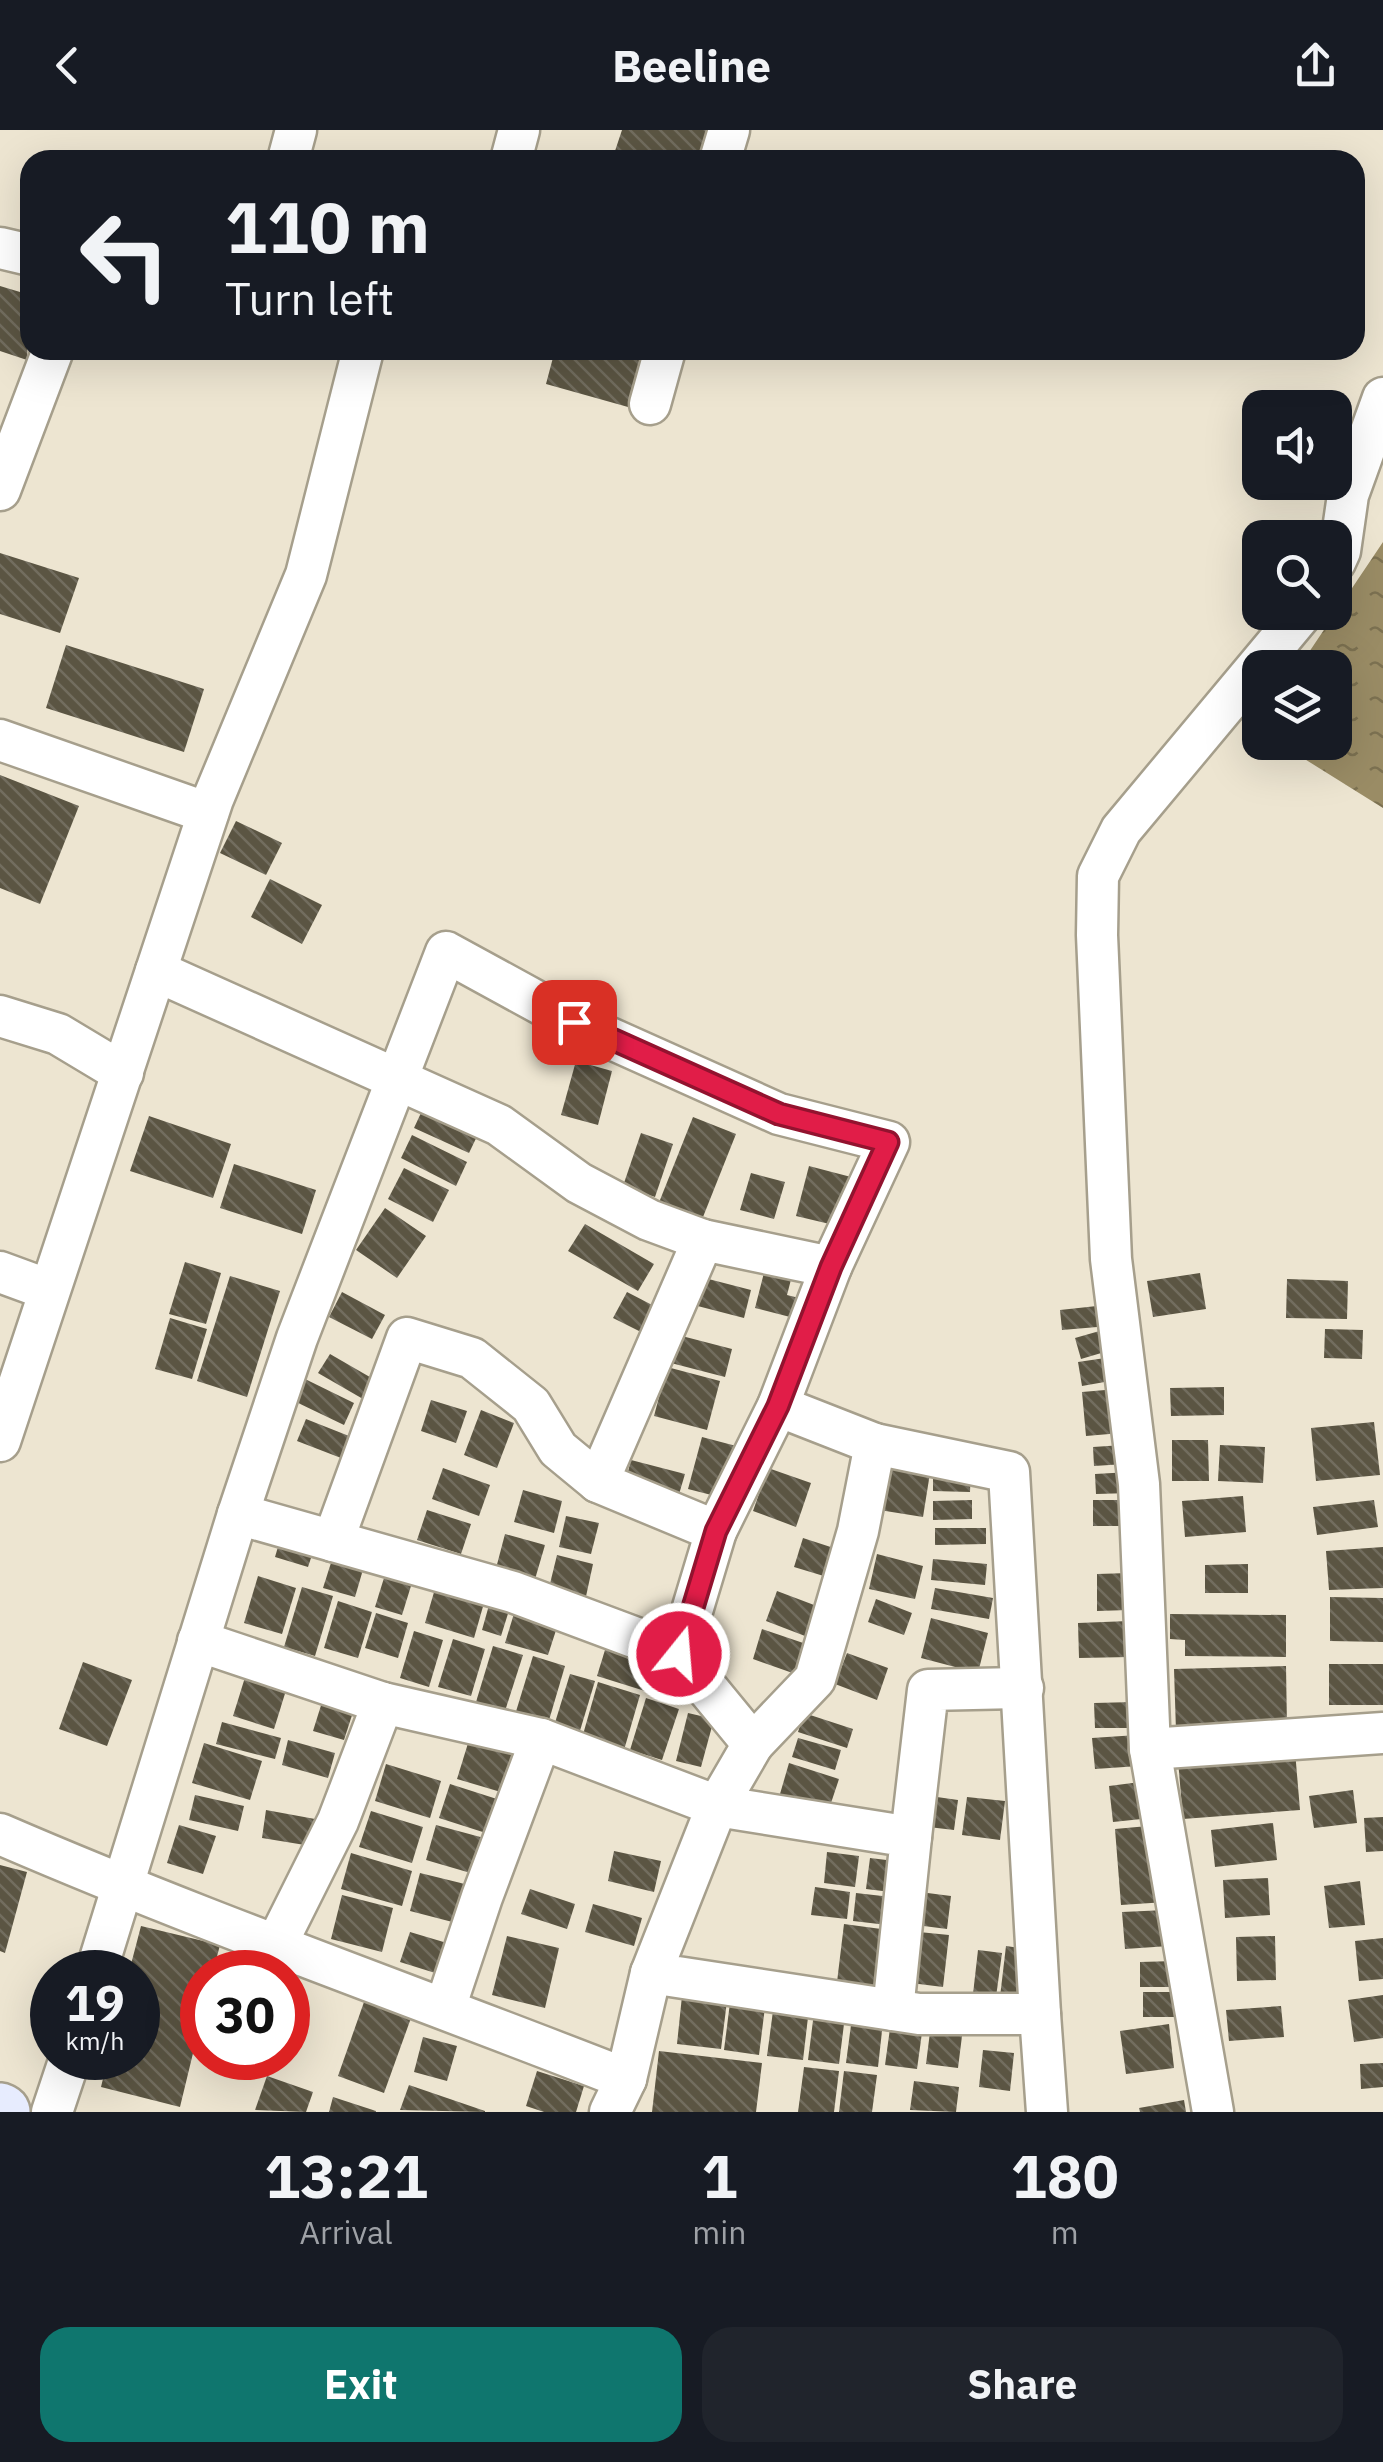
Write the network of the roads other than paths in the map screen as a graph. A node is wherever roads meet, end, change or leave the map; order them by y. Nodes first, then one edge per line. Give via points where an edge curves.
1 (49, 360) edge
2 (361, 360) edge
3 (662, 360) edge
4 (1383, 398) edge
5 (650, 404) dead end
6 (0, 490) edge
7 (1344, 520) edge
8 (1288, 630) edge
9 (0, 740) edge
10 (208, 813) junction
11 (156, 972) junction
12 (0, 1016) edge
13 (123, 1073) junction
14 (396, 1078) junction
15 (703, 1240) junction
16 (831, 1267) junction
17 (0, 1272) edge
18 (49, 1290) junction
19 (778, 1406) junction
20 (0, 1440) edge
21 (874, 1444) junction
22 (598, 1482) junction
23 (238, 1514) junction
24 (716, 1531) junction
25 (333, 1541) junction
26 (198, 1641) junction
27 (679, 1654) junction
28 (1024, 1688) junction
29 (382, 1703) junction
30 (1383, 1733) edge
31 (542, 1739) junction
32 (753, 1744) junction
33 (1150, 1749) junction
34 (717, 1806) junction
35 (0, 1834) edge
36 (911, 1838) junction
37 (123, 1888) junction
38 (275, 1948) junction
39 (103, 1950) edge
40 (651, 1972) junction
41 (446, 2008) junction
42 (893, 2010) junction
43 (1040, 2014) junction
44 (63, 2080) edge
45 (618, 2096) edge
46 (52, 2112) edge
47 (1046, 2112) edge
48 (1212, 2112) edge

1 - 6 street
2 - 10 street via 306,575
3 - 5 street
4 - 7 street
8 - 33 street via 1121,830 1098,876 1111,1259 1139,1484
9 - 10 street
10 - 11 street
11 - 13 street
11 - 14 street
12 - 13 street via 58,1034
13 - 18 street
14 - 15 street via 499,1124 579,1183 649,1220
14 - 16 street via 446,952 574,1022 779,1114 888,1142
14 - 23 street
15 - 16 street
15 - 22 street
16 - 19 street
17 - 18 street
18 - 20 street
19 - 21 street
19 - 24 street
21 - 28 street via 1009,1472
21 - 32 street via 858,1531 815,1679
22 - 24 street
22 - 25 street via 558,1449 531,1405 472,1358 407,1338
23 - 25 street
23 - 26 street
24 - 27 street
25 - 27 street via 513,1592
26 - 29 street
26 - 37 street
27 - 32 street
28 - 36 street via 928,1690
28 - 43 street
29 - 31 street
29 - 38 street via 338,1822
30 - 33 street
31 - 34 street
31 - 41 street
32 - 34 street
33 - 48 street
34 - 36 street
34 - 40 street
35 - 37 street
36 - 42 street
37 - 38 street
37 - 39 street
38 - 41 street
40 - 42 street
40 - 45 street
41 - 45 street
42 - 43 street
43 - 47 street
44 - 46 street

